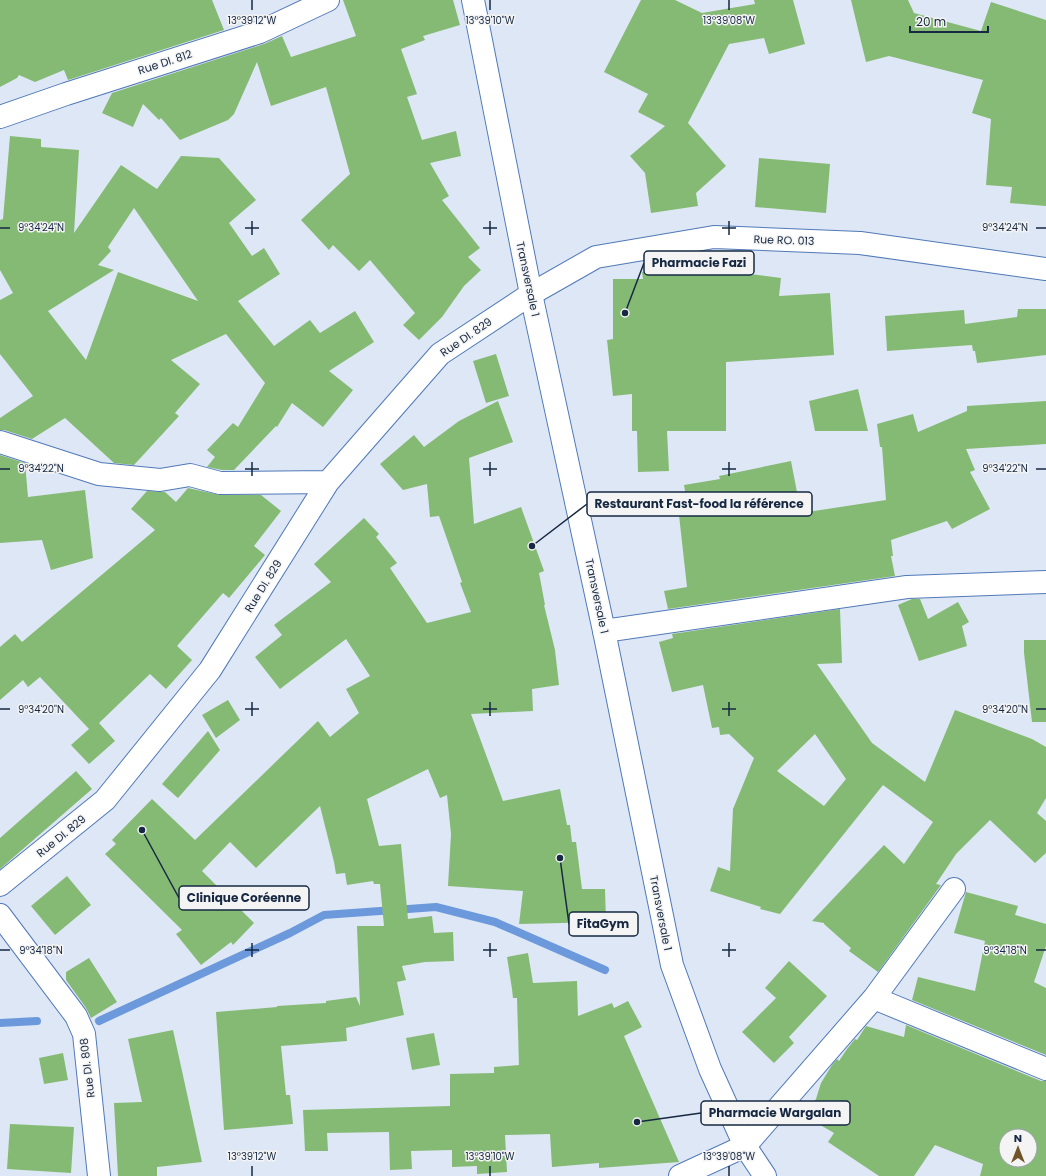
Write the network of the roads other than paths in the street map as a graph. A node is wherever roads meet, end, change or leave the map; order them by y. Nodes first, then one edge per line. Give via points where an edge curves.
1 (328, 0) edge
2 (473, 0) edge
3 (0, 117) edge
4 (1046, 269) edge
5 (531, 294) junction
6 (0, 442) edge
7 (328, 482) junction
8 (1046, 582) edge
9 (604, 630) junction
10 (0, 885) edge
11 (954, 889) dead end
12 (0, 915) edge
13 (874, 998) junction
14 (1046, 1069) edge
15 (744, 1146) junction
16 (99, 1176) edge
17 (680, 1176) edge
18 (765, 1176) edge

1 - 3 street, Rue DI. 812 via 260,32
2 - 5 street, Transversale 1
4 - 5 street, Rue RO. 013 via 860,243 714,237 596,257
5 - 7 street, Rue DI. 829 via 440,354
5 - 9 street, Transversale 1
6 - 7 street via 99,474 160,480 190,475 220,483
7 - 10 street, Rue DI. 829 via 210,670 105,800
8 - 9 street via 907,587
9 - 15 street, Transversale 1 via 672,965 710,1069
11 - 13 street
12 - 16 street, Rue DI. 808 via 76,1016 84,1034
13 - 14 street
13 - 15 street
15 - 17 street
15 - 18 street, Transversale 1

